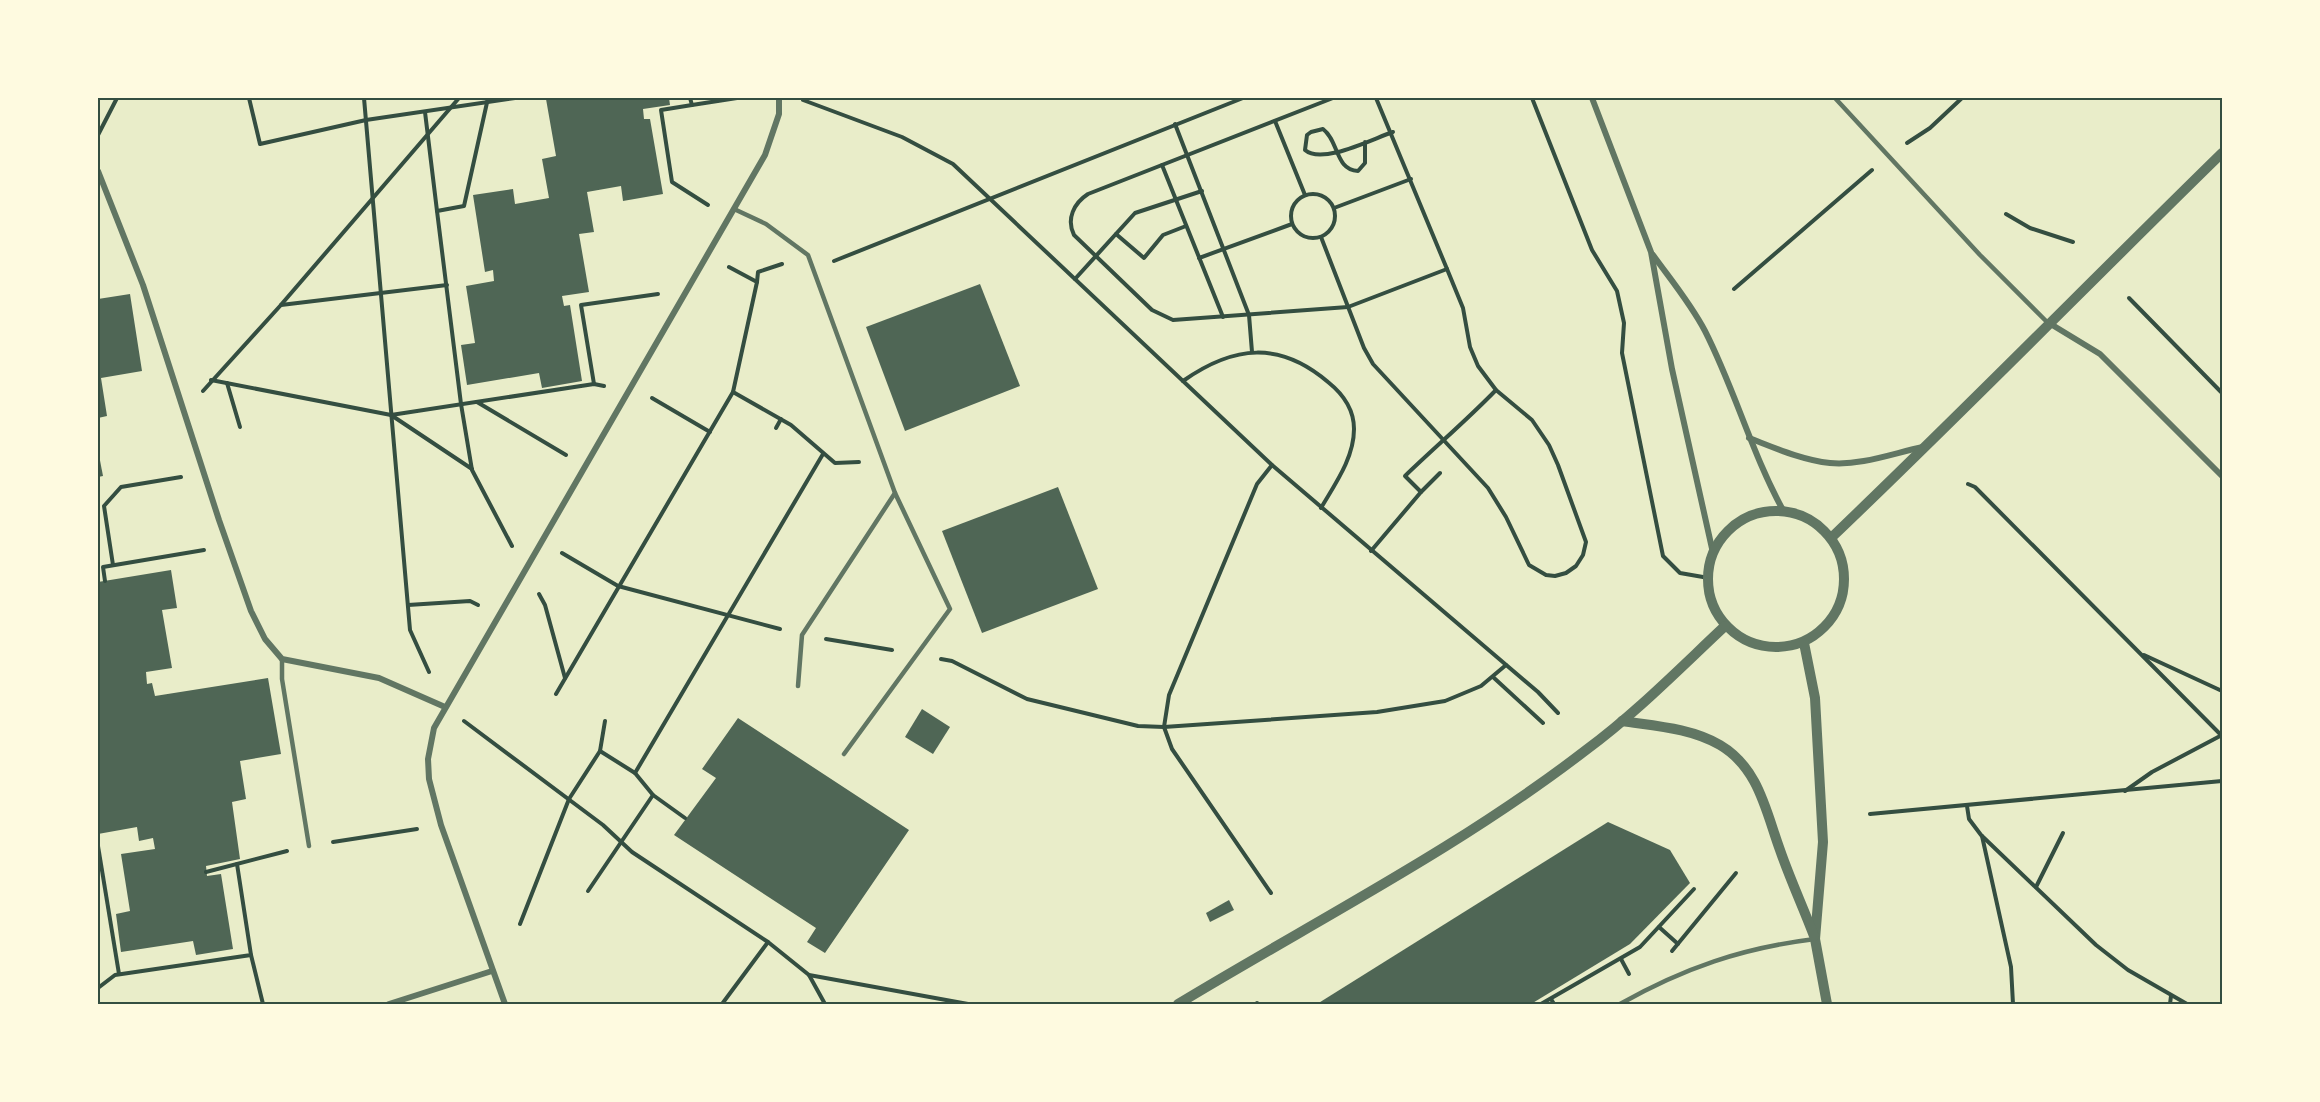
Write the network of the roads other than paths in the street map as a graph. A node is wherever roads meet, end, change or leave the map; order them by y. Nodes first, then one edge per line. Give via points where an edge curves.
1 (779, 98) edge
2 (1592, 98) edge
3 (1835, 98) edge
4 (2223, 153) edge
5 (98, 171) edge
6 (734, 209) junction
7 (1651, 252) junction
8 (2048, 323) junction
9 (1749, 438) junction
10 (1930, 445) junction
11 (2223, 476) edge
12 (895, 493) junction
13 (1784, 512) junction
14 (1831, 538) junction
15 (1713, 553) junction
16 (1725, 626) junction
17 (1804, 643) junction
18 (282, 660) junction
19 (798, 686) dead end
20 (445, 707) junction
21 (1622, 721) junction
22 (844, 754) dead end
23 (309, 846) road end
24 (1815, 939) junction
25 (492, 970) junction
26 (388, 1005) edge
27 (506, 1005) edge
28 (1178, 1005) edge
29 (1620, 1005) edge
30 (1827, 1005) edge

1 - 6 street via 765,155
2 - 7 street
3 - 8 lane
4 - 8 street
5 - 18 street via 143,285 251,611 265,639
6 - 12 lane via 774,230 808,255
6 - 20 street
7 - 9 street via 1702,325
7 - 15 street via 1672,369
8 - 10 street
8 - 11 street via 2100,354
9 - 10 street via 1807,459 1831,463 1850,463
9 - 13 street
10 - 14 street
12 - 19 lane via 802,635
12 - 22 lane via 950,609
13 - 14 street via 1810,520
13 - 15 street via 1762,512 1742,520 1725,534
14 - 17 street via 1842,560 1845,585 1839,609
15 - 16 street via 1708,578 1712,604
16 - 17 street via 1748,642 1776,648
16 - 21 street
17 - 24 street via 1815,698 1823,842
18 - 20 street via 380,678
18 - 23 lane
20 - 25 street via 434,728 429,779 441,825
21 - 24 street via 1694,734 1736,757 1763,797
21 - 28 street via 1586,751 1434,854
24 - 29 lane via 1756,948 1692,968
24 - 30 street
25 - 26 street
25 - 27 street

